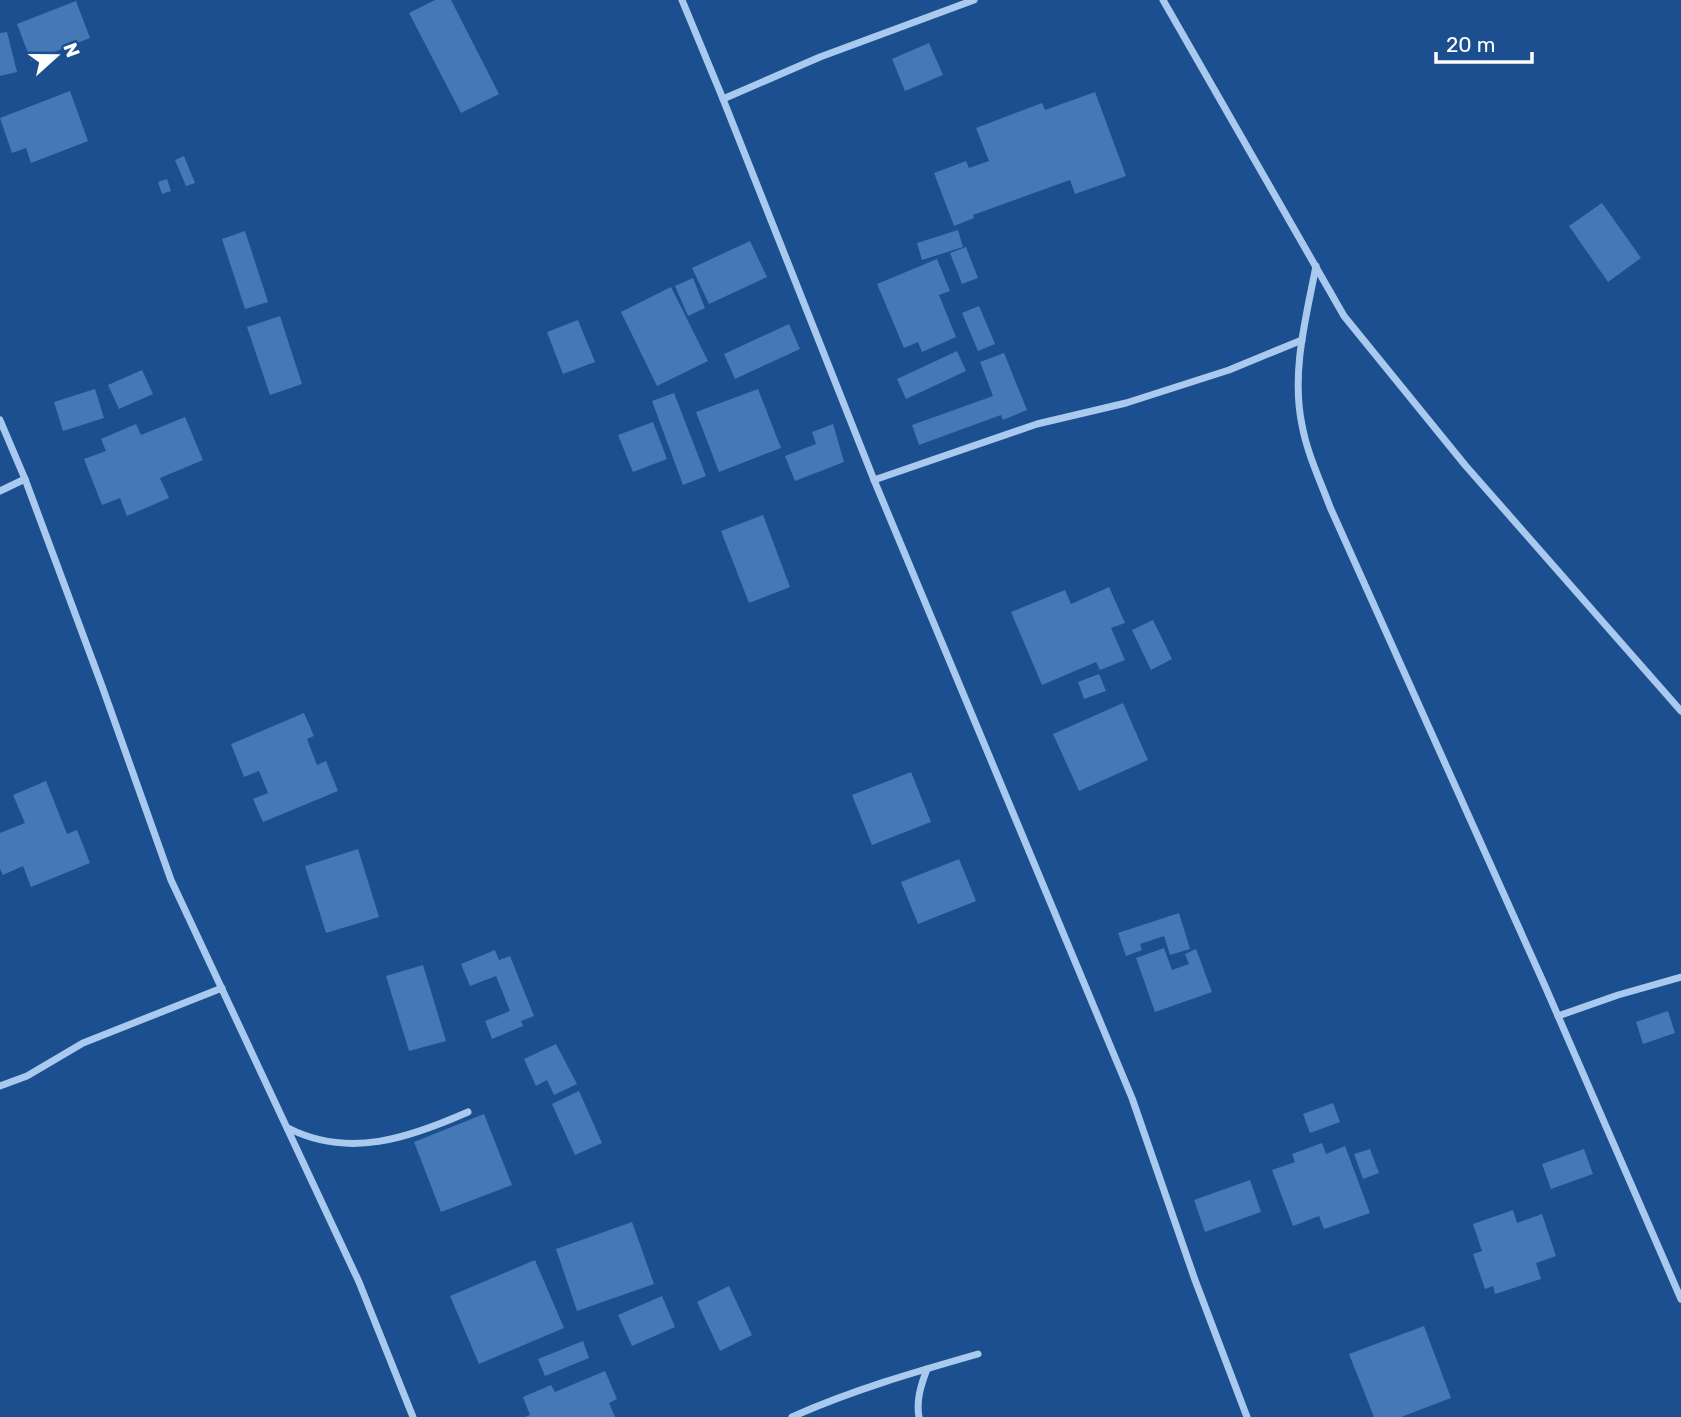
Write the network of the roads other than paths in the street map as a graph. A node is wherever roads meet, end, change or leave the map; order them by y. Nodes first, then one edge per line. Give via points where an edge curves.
1 (681, 0) edge
2 (974, 0) edge
3 (1163, 0) edge
4 (723, 99) junction
5 (1316, 266) junction
6 (1302, 340) junction
7 (0, 419) edge
8 (25, 479) junction
9 (874, 480) junction
10 (0, 491) edge
11 (1681, 711) edge
12 (1681, 977) edge
13 (222, 988) junction
14 (1558, 1016) junction
15 (0, 1086) edge
16 (468, 1112) dead end
17 (287, 1128) junction
18 (1681, 1299) edge
19 (978, 1354) dead end
20 (927, 1369) junction
21 (413, 1417) edge
22 (792, 1417) edge
23 (919, 1417) edge
24 (1247, 1417) edge

1 - 4 street
2 - 4 street
3 - 5 street
4 - 9 street
5 - 6 street
5 - 11 street via 1344,316 1465,465
6 - 9 street via 1230,370 1126,403 1037,424
6 - 14 street via 1298,361 1301,424 1329,507
7 - 8 street
8 - 10 street
8 - 13 street via 171,880
9 - 24 street via 1132,1098
12 - 14 street
13 - 15 street via 83,1043 27,1076
13 - 17 street
14 - 18 street
16 - 17 street via 398,1138 364,1144 335,1144
17 - 21 street via 359,1282
19 - 20 street
20 - 22 street
20 - 23 street via 920,1387

